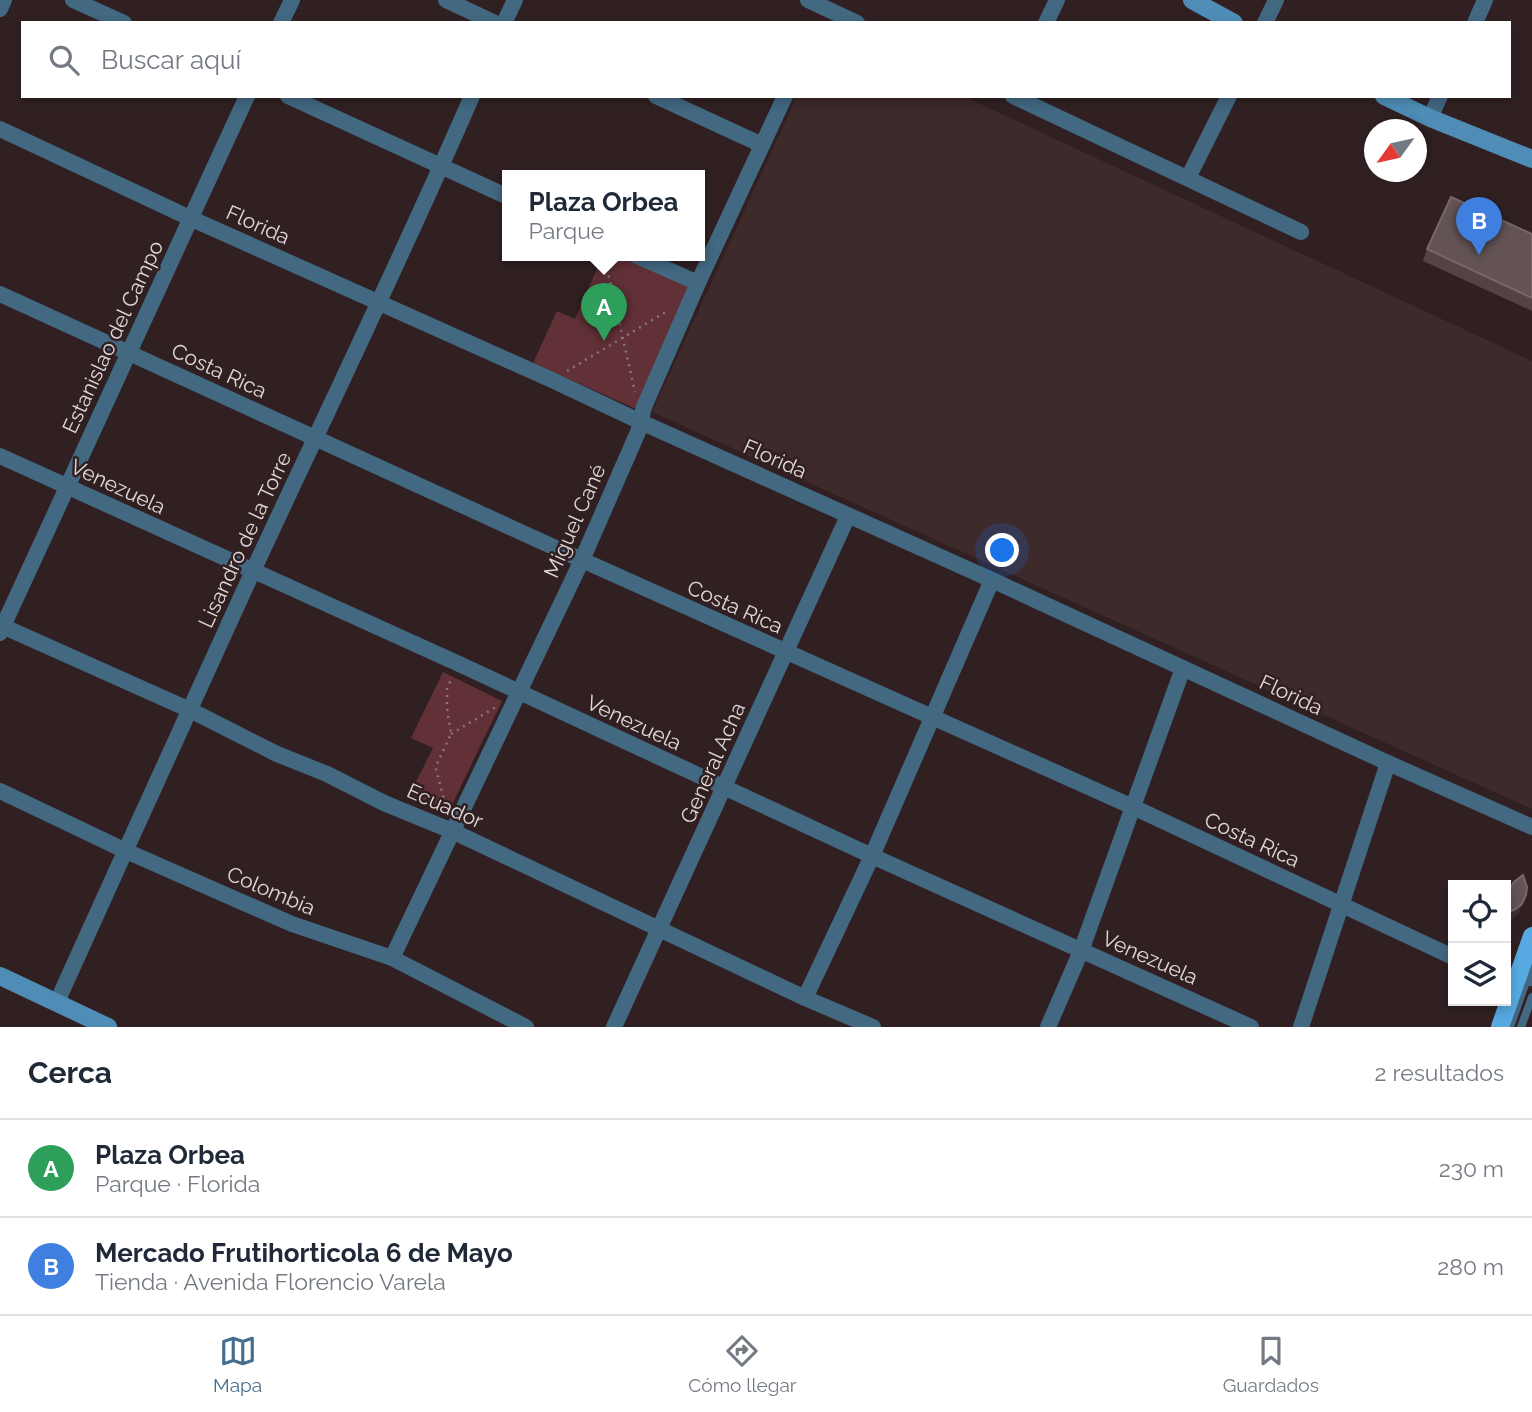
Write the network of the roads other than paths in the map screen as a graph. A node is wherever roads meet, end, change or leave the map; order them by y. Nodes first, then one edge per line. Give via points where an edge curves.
1 (4, 0) edge
2 (73, 0) edge
3 (292, 0) edge
4 (446, 0) edge
5 (515, 0) edge
6 (808, 0) edge
7 (1057, 0) edge
8 (1192, 0) edge
9 (1276, 0) edge
10 (1486, 0) edge
11 (0, 9) edge
12 (825, 10) edge
13 (120, 21) edge
14 (282, 21) edge
15 (491, 21) edge
16 (505, 21) edge
17 (852, 21) edge
18 (1047, 21) edge
19 (1230, 21) edge
20 (1266, 21) edge
21 (1476, 21) edge
22 (246, 98) edge
23 (292, 98) edge
24 (471, 98) edge
25 (660, 98) edge
26 (784, 98) edge
27 (1017, 98) edge
28 (1228, 98) edge
29 (1388, 98) edge
30 (1439, 98) edge
31 (1430, 118) junction
32 (0, 129) edge
33 (762, 145) junction
34 (1532, 159) edge
35 (442, 166) junction
36 (1188, 178) junction
37 (502, 194) edge
38 (192, 219) junction
39 (1301, 232) dead end
40 (648, 261) edge
41 (698, 284) junction
42 (0, 294) edge
43 (379, 302) junction
44 (129, 352) junction
45 (641, 422) junction
46 (316, 439) junction
47 (0, 456) edge
48 (67, 487) junction
49 (848, 516) junction
50 (582, 560) junction
51 (253, 572) junction
52 (992, 580) junction
53 (1, 628) edge
54 (785, 652) junction
55 (1183, 668) junction
56 (518, 693) junction
57 (190, 710) junction
58 (931, 718) junction
59 (1388, 763) junction
60 (724, 788) junction
61 (0, 791) edge
62 (1133, 807) junction
63 (1532, 827) edge
64 (452, 831) junction
65 (126, 851) junction
66 (872, 856) junction
67 (1340, 905) junction
68 (659, 929) junction
69 (1532, 936) edge
70 (1081, 951) junction
71 (1448, 955) edge
72 (392, 958) junction
73 (1523, 975) edge
74 (0, 976) edge
75 (1532, 997) edge
76 (805, 998) junction
77 (57, 1002) junction
78 (100, 1025) edge
79 (526, 1027) edge
80 (614, 1027) edge
81 (873, 1027) edge
82 (1048, 1027) edge
83 (1251, 1027) edge
84 (1301, 1027) edge
85 (1500, 1027) edge
86 (1510, 1027) edge
87 (1521, 1027) edge

1 - 11 street
2 - 13 street
3 - 14 street
4 - 15 street
5 - 16 street
6 - 12 street
7 - 18 street
8 - 19 main road
9 - 20 street
10 - 21 street
12 - 17 street
22 - 38 street, Estanislao del Campo
23 - 35 street
24 - 35 street, Lisandro de la Torre
25 - 33 street
26 - 33 street, Miguel Cané
27 - 36 street
28 - 36 street
29 - 31 main road
30 - 31 street
31 - 34 main road
32 - 38 street, Florida
33 - 41 street, Miguel Cané
35 - 37 street
35 - 43 street, Lisandro de la Torre
36 - 39 street
38 - 43 street, Florida
38 - 44 street, Estanislao del Campo
40 - 41 street
41 - 45 street, Miguel Cané
42 - 44 street, Costa Rica
43 - 45 street, Florida
43 - 46 street, Lisandro de la Torre
44 - 46 street, Costa Rica
44 - 48 street, Estanislao del Campo
45 - 49 street, Florida
45 - 50 street, Miguel Cané
46 - 50 street, Costa Rica
46 - 51 street, Lisandro de la Torre
47 - 48 street, Venezuela
48 - 51 street, Venezuela
48 - 53 street, Estanislao del Campo
49 - 52 street, Florida
49 - 54 street, General Acha
50 - 54 street, Costa Rica
50 - 56 street, Miguel Cané
51 - 56 street, Venezuela
51 - 57 street, Lisandro de la Torre
52 - 55 street, Florida
52 - 58 street
53 - 57 street, Ecuador
54 - 58 street, Costa Rica
54 - 60 street, General Acha
55 - 59 street, Florida
55 - 62 street
56 - 60 street, Venezuela
56 - 64 street, Miguel Cané
57 - 64 street, Ecuador
57 - 65 street, Lisandro de la Torre
58 - 62 street, Costa Rica
58 - 66 street
59 - 63 street, Florida
59 - 67 street
60 - 66 street, Venezuela
60 - 68 street, General Acha
61 - 65 street, Colombia
62 - 67 street, Costa Rica
62 - 70 street
64 - 68 street, Ecuador
64 - 72 street, Miguel Cané
65 - 72 street, Colombia via 292,924
65 - 77 street, Lisandro de la Torre
66 - 70 street, Venezuela
66 - 76 street
67 - 71 street, Costa Rica
67 - 84 street
68 - 76 street, Ecuador
68 - 80 street, General Acha
69 - 73 main road
70 - 82 street
70 - 83 street, Venezuela
72 - 79 street, Colombia
73 - 85 main road
73 - 86 lane
74 - 77 main road
75 - 87 lane
76 - 81 street, Ecuador
77 - 78 main road

